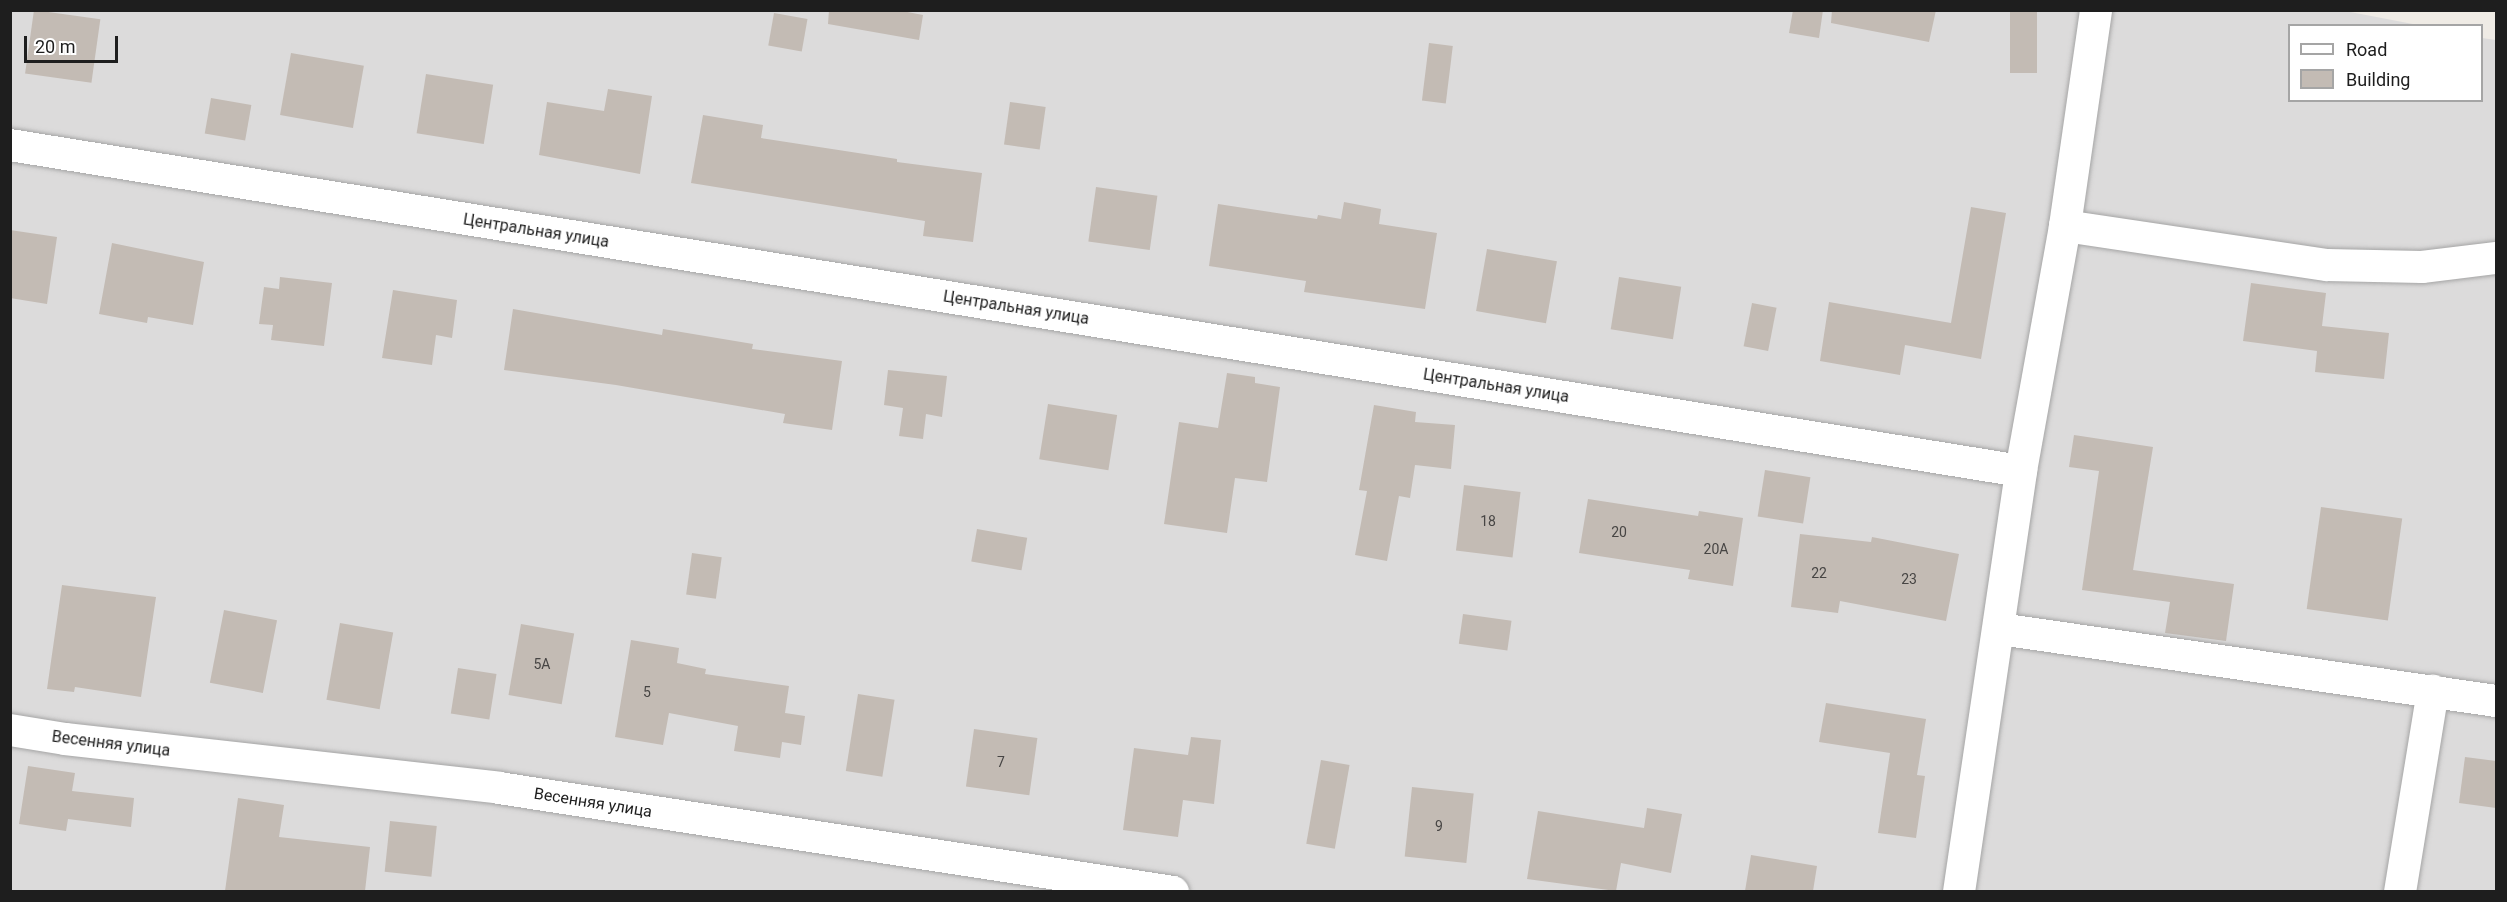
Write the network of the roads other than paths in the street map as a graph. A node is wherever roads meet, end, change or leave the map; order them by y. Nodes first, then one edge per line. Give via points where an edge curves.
1 (2096, 10) edge
2 (10, 146) edge
3 (2065, 226) junction
4 (2496, 258) edge
5 (2021, 471) junction
6 (2000, 628) junction
7 (2433, 691) junction
8 (2496, 701) edge
9 (10, 730) edge
10 (1173, 891) edge
11 (1959, 891) edge
12 (2400, 891) edge

1 - 3 street
2 - 5 street, Центральная улица
3 - 4 street via 2327,265 2422,267
3 - 5 street
5 - 6 street
6 - 7 street
6 - 11 street
7 - 8 street
7 - 12 street
9 - 10 street, Весенняя улица via 499,788

